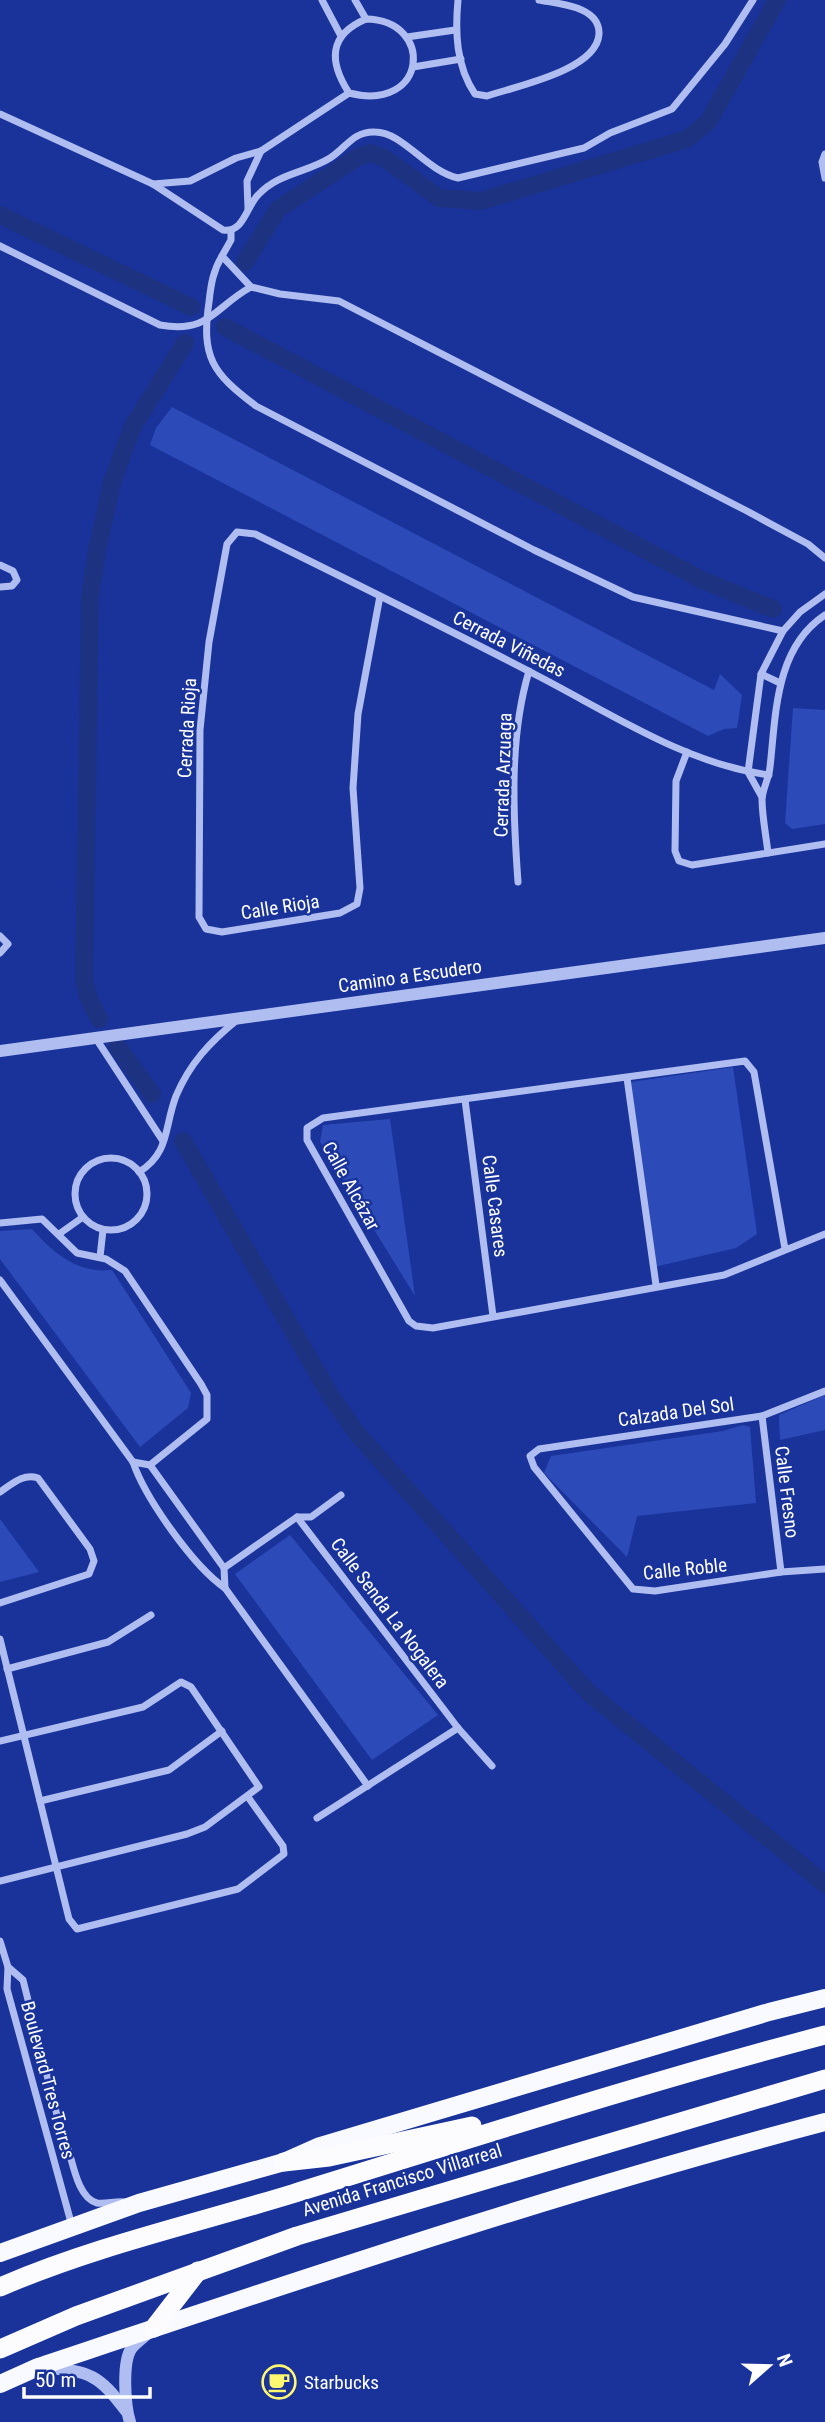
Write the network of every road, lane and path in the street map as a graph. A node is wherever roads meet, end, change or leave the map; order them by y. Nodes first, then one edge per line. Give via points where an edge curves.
1 (322, 0) edge
2 (355, 0) edge
3 (458, 0) edge
4 (539, 0) edge
5 (753, 0) edge
6 (366, 19) junction
7 (455, 30) junction
8 (341, 36) junction
9 (407, 37) junction
10 (461, 59) junction
11 (413, 67) junction
12 (349, 93) junction
13 (0, 114) edge
14 (261, 151) junction
15 (825, 154) edge
16 (825, 178) edge
17 (152, 184) junction
18 (248, 209) junction
19 (231, 231) junction
20 (0, 246) edge
21 (222, 256) junction
22 (251, 286) junction
23 (206, 323) junction
24 (237, 532) joint
25 (825, 558) edge
26 (0, 565) edge
27 (0, 587) edge
28 (825, 594) edge
29 (380, 596) junction
30 (825, 615) edge
31 (783, 631) junction
32 (529, 671) junction
33 (761, 674) junction
34 (780, 682) junction
35 (687, 752) junction
36 (748, 772) junction
37 (769, 775) junction
38 (762, 797) junction
39 (825, 844) edge
40 (768, 853) junction
41 (518, 882) dead end
42 (206, 929) joint
43 (0, 936) edge
44 (825, 938) edge
45 (0, 953) edge
46 (237, 1020) junction
47 (95, 1037) junction
48 (0, 1051) edge
49 (627, 1078) junction
50 (466, 1100) junction
51 (163, 1141) junction
52 (139, 1172) junction
53 (83, 1217) junction
54 (0, 1223) edge
55 (103, 1230) junction
56 (59, 1234) junction
57 (825, 1234) edge
58 (785, 1249) junction
59 (100, 1257) junction
60 (0, 1280) edge
61 (656, 1286) junction
62 (493, 1316) junction
63 (825, 1391) edge
64 (762, 1416) junction
65 (530, 1456) joint
66 (133, 1462) junction
67 (150, 1465) junction
68 (0, 1492) edge
69 (341, 1495) dead end
70 (297, 1517) junction
71 (224, 1568) junction
72 (825, 1569) edge
73 (781, 1572) junction
74 (225, 1588) junction
75 (0, 1603) edge
76 (151, 1615) dead end
77 (0, 1639) edge
78 (7, 1669) junction
79 (458, 1728) junction
80 (222, 1731) junction
81 (24, 1735) junction
82 (0, 1741) edge
83 (492, 1766) dead end
84 (368, 1786) junction
85 (248, 1797) junction
86 (40, 1801) junction
87 (317, 1818) dead end
88 (57, 1867) junction
89 (0, 1881) edge
90 (0, 1941) edge
91 (8, 1968) junction
92 (825, 1998) edge
93 (825, 2035) edge
94 (825, 2079) edge
95 (539, 2116) junction
96 (825, 2122) edge
97 (60, 2127) junction
98 (46, 2130) junction
99 (285, 2162) junction
100 (139, 2203) junction
101 (72, 2226) junction
102 (0, 2253) edge
103 (199, 2270) junction
104 (0, 2287) edge
105 (154, 2328) junction
106 (0, 2349) edge
107 (38, 2367) junction
108 (0, 2384) edge
109 (128, 2417) edge

1 - 8 street
2 - 6 street
3 - 7 street
4 - 10 street via 592,16 599,28 590,56 487,96 475,94
5 - 18 street via 725,44 672,109 583,148 458,178 441,175 392,136 361,134 330,158 268,185
6 - 8 street
6 - 9 street via 396,26
7 - 9 street
7 - 10 street
8 - 12 street via 335,66
9 - 11 street
10 - 11 street
11 - 12 street via 396,92 381,98
12 - 14 street
13 - 17 street
14 - 17 street via 190,181
14 - 18 street via 247,181
15 - 16 street
17 - 19 street
18 - 19 street
19 - 21 street
20 - 23 street via 160,325
21 - 22 street
21 - 23 street via 212,273
22 - 23 street
22 - 25 street via 340,301 745,510
23 - 31 street via 208,358 225,383 256,406 633,597
24 - 29 street, Cerrada Viñedas via 255,534
24 - 42 street, Cerrada Rioja via 227,544 222,569 200,730 199,918
26 - 27 street via 13,571 17,580 12,586
28 - 31 street
29 - 32 street, Cerrada Viñedas
29 - 42 street, Calle Rioja via 358,714 354,788 357,904 340,913 222,932
30 - 34 street via 799,641
31 - 33 street
32 - 35 street, Cerrada Viñedas
32 - 41 street, Cerrada Arzuaga via 515,760
33 - 34 street
33 - 36 street
34 - 37 street
35 - 36 street, Cerrada Viñedas
35 - 40 street via 676,781 675,850 680,861 692,865
36 - 37 street, Cerrada Viñedas
36 - 38 street
37 - 38 street
38 - 40 street
39 - 40 street
43 - 45 street via 8,944
44 - 46 street, Camino a Escudero
46 - 47 street, Camino a Escudero
46 - 51 street via 208,1043 190,1068
47 - 48 street, Camino a Escudero
47 - 51 street
49 - 50 street, Calle Alcázar
49 - 58 street, Calle Alcázar via 716,1062 739,1060 750,1065
49 - 61 street
50 - 62 street, Calle Casares
50 - 62 street, Calle Alcázar via 323,1118 307,1128 307,1140 409,1321 433,1328
51 - 52 street via 159,1157
52 - 53 street via 118,1159 94,1163 84,1171 75,1194
52 - 55 street via 147,1196 144,1208 128,1226
53 - 55 street
53 - 56 street
54 - 56 street via 42,1219
55 - 59 street
56 - 59 street via 77,1253
57 - 58 street, Calle Alcázar
58 - 61 street, Calle Alcázar via 724,1275
59 - 67 street via 132,1278 207,1395 209,1409 202,1426
60 - 66 street
61 - 62 street, Calle Alcázar
63 - 64 street, Calzada Del Sol
64 - 65 street, Calzada Del Sol via 538,1449
64 - 73 street, Calle Fresno
65 - 73 street, Calle Roble via 534,1467 633,1589 655,1591
66 - 67 street
66 - 74 street via 140,1483 206,1576
67 - 71 street
68 - 75 street via 19,1479 38,1478 94,1561 89,1574
69 - 70 street via 311,1517
70 - 71 street
70 - 79 street, Calle Senda La Nogalera
71 - 74 street
72 - 73 street, Calle Roble
74 - 84 street
76 - 78 street via 108,1642
77 - 78 street
78 - 81 street
79 - 83 street, Calle Senda La Nogalera
79 - 84 street
80 - 81 street via 191,1688 181,1682 143,1707
80 - 85 street via 257,1780 259,1787
80 - 86 street via 169,1770
81 - 82 street
81 - 86 street
84 - 87 street
85 - 88 street via 194,1832
85 - 88 street via 284,1854 238,1889 77,1929 69,1919
86 - 88 street
88 - 89 street
90 - 91 street, Boulevard Tres Torres
91 - 97 street via 23,1980
91 - 98 street, Boulevard Tres Torres via 7,1989
92 - 99 main road via 320,2146
93 - 95 highway, Avenida Francisco Villarreal
94 - 103 highway, Avenida Francisco Villarreal via 297,2236
95 - 99 highway
95 - 104 highway, Avenida Francisco Villarreal via 288,2195 150,2232
96 - 105 main road via 609,2182
97 - 98 street
97 - 100 street via 68,2139 79,2188 86,2196 99,2203
98 - 101 street, Boulevard Tres Torres
99 - 100 main road
100 - 101 main road
101 - 102 main road
103 - 105 highway
103 - 106 highway, Avenida Francisco Villarreal
105 - 107 main road
105 - 109 street via 130,2350
107 - 108 main road
107 - 109 street via 90,2374 103,2382

